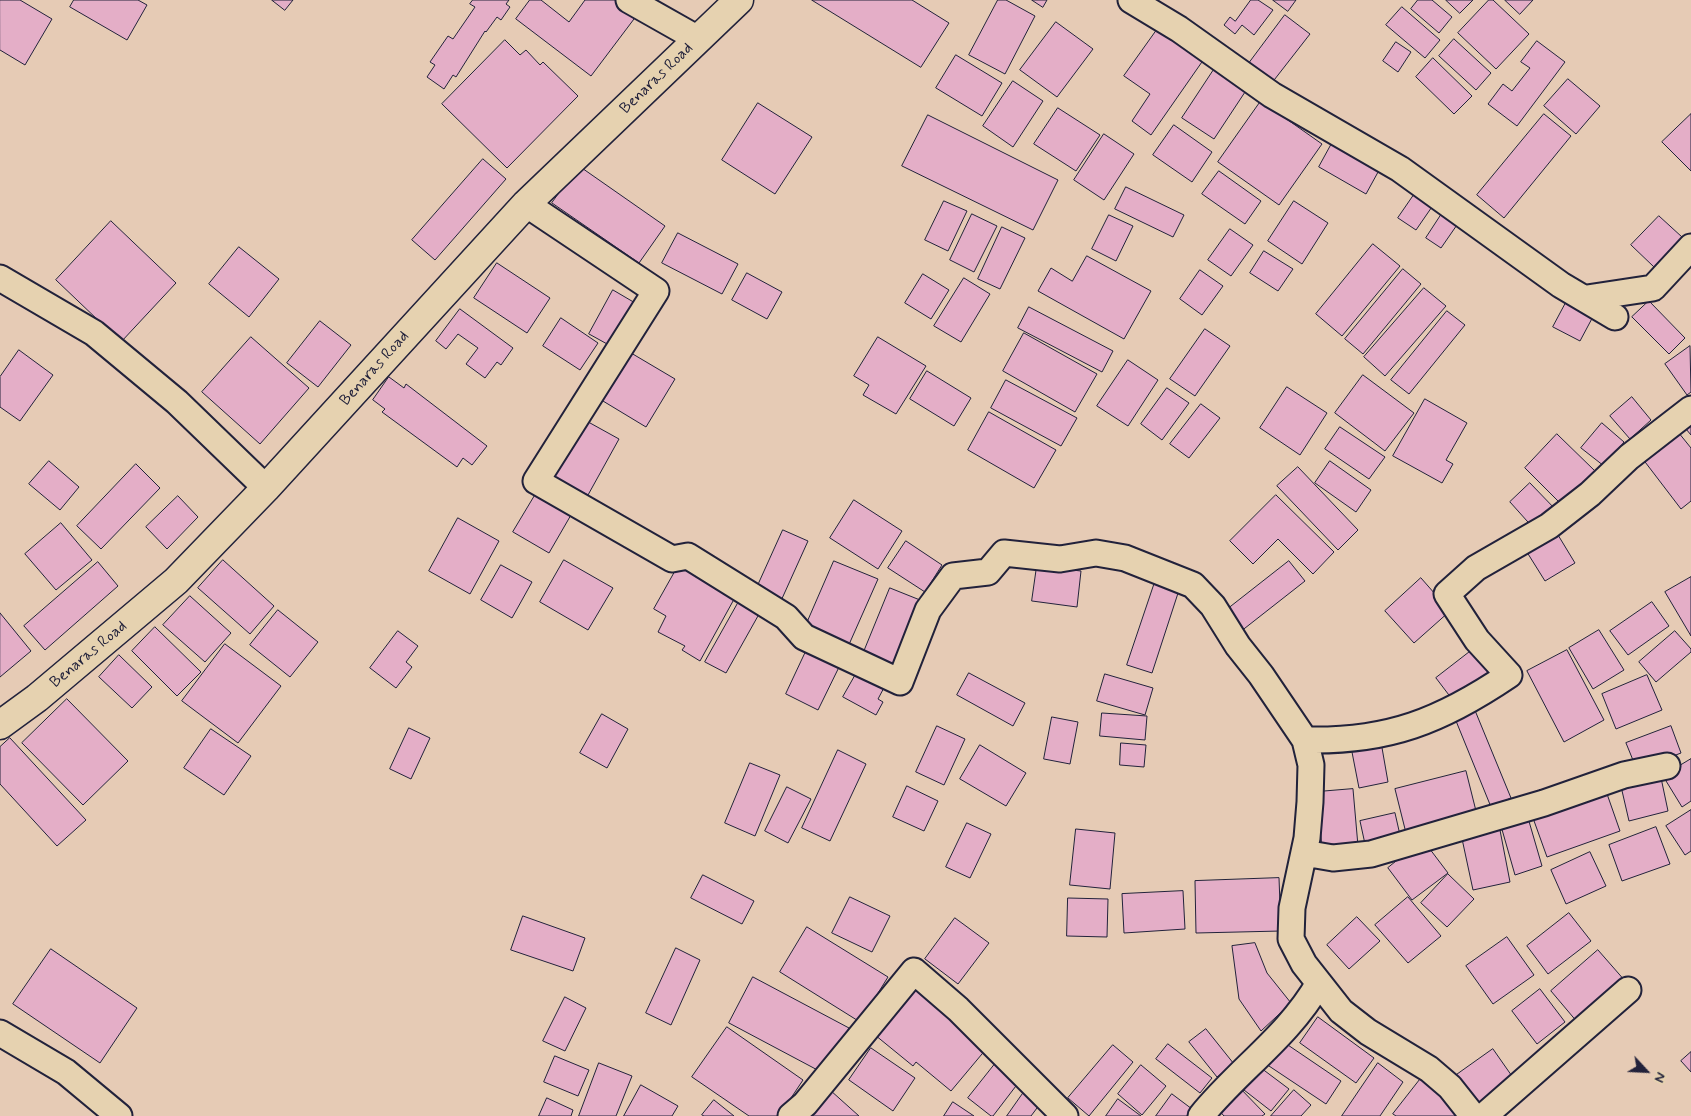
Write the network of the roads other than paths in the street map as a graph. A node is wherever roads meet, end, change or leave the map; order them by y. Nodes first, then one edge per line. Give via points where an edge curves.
1 (629, 0) edge
2 (739, 0) edge
3 (1131, 0) edge
4 (698, 39) junction
5 (526, 204) junction
6 (1691, 247) edge
7 (0, 278) edge
8 (1587, 298) junction
9 (1615, 317) dead end
10 (1691, 409) edge
11 (266, 488) junction
12 (0, 726) edge
13 (1305, 740) junction
14 (1667, 766) dead end
15 (1304, 853) junction
16 (1318, 983) junction
17 (1628, 990) dead end
18 (0, 1033) edge
19 (119, 1116) edge
20 (791, 1116) edge
21 (1065, 1116) edge
22 (1200, 1116) edge
23 (1473, 1116) edge
24 (1484, 1116) edge

1 - 4 street
2 - 4 main road, Benaras Road
3 - 8 street via 1179,29 1272,95 1400,169 1561,285
4 - 5 main road, Benaras Road
5 - 11 main road, Benaras Road
5 - 13 street via 656,291 536,481 672,559 688,556 786,617 804,637 900,682 928,610 954,576 988,572 1004,553 1060,559 1096,553 1125,558 1193,585 1213,606
6 - 8 street via 1653,288
7 - 11 street via 94,333 177,402
8 - 9 street
10 - 13 street via 1549,526 1476,568 1447,594 1478,640 1509,675 1473,699 1420,725 1341,741
11 - 12 main road, Benaras Road via 176,581
13 - 15 street via 1311,764
14 - 15 street via 1624,774 1544,803 1371,854 1333,858
15 - 16 street via 1292,908 1291,939
16 - 22 street via 1308,1002 1285,1030
16 - 23 street via 1342,1011 1368,1032 1430,1069 1450,1087
17 - 24 street
18 - 19 street via 66,1072
20 - 21 street via 914,970 958,1009

